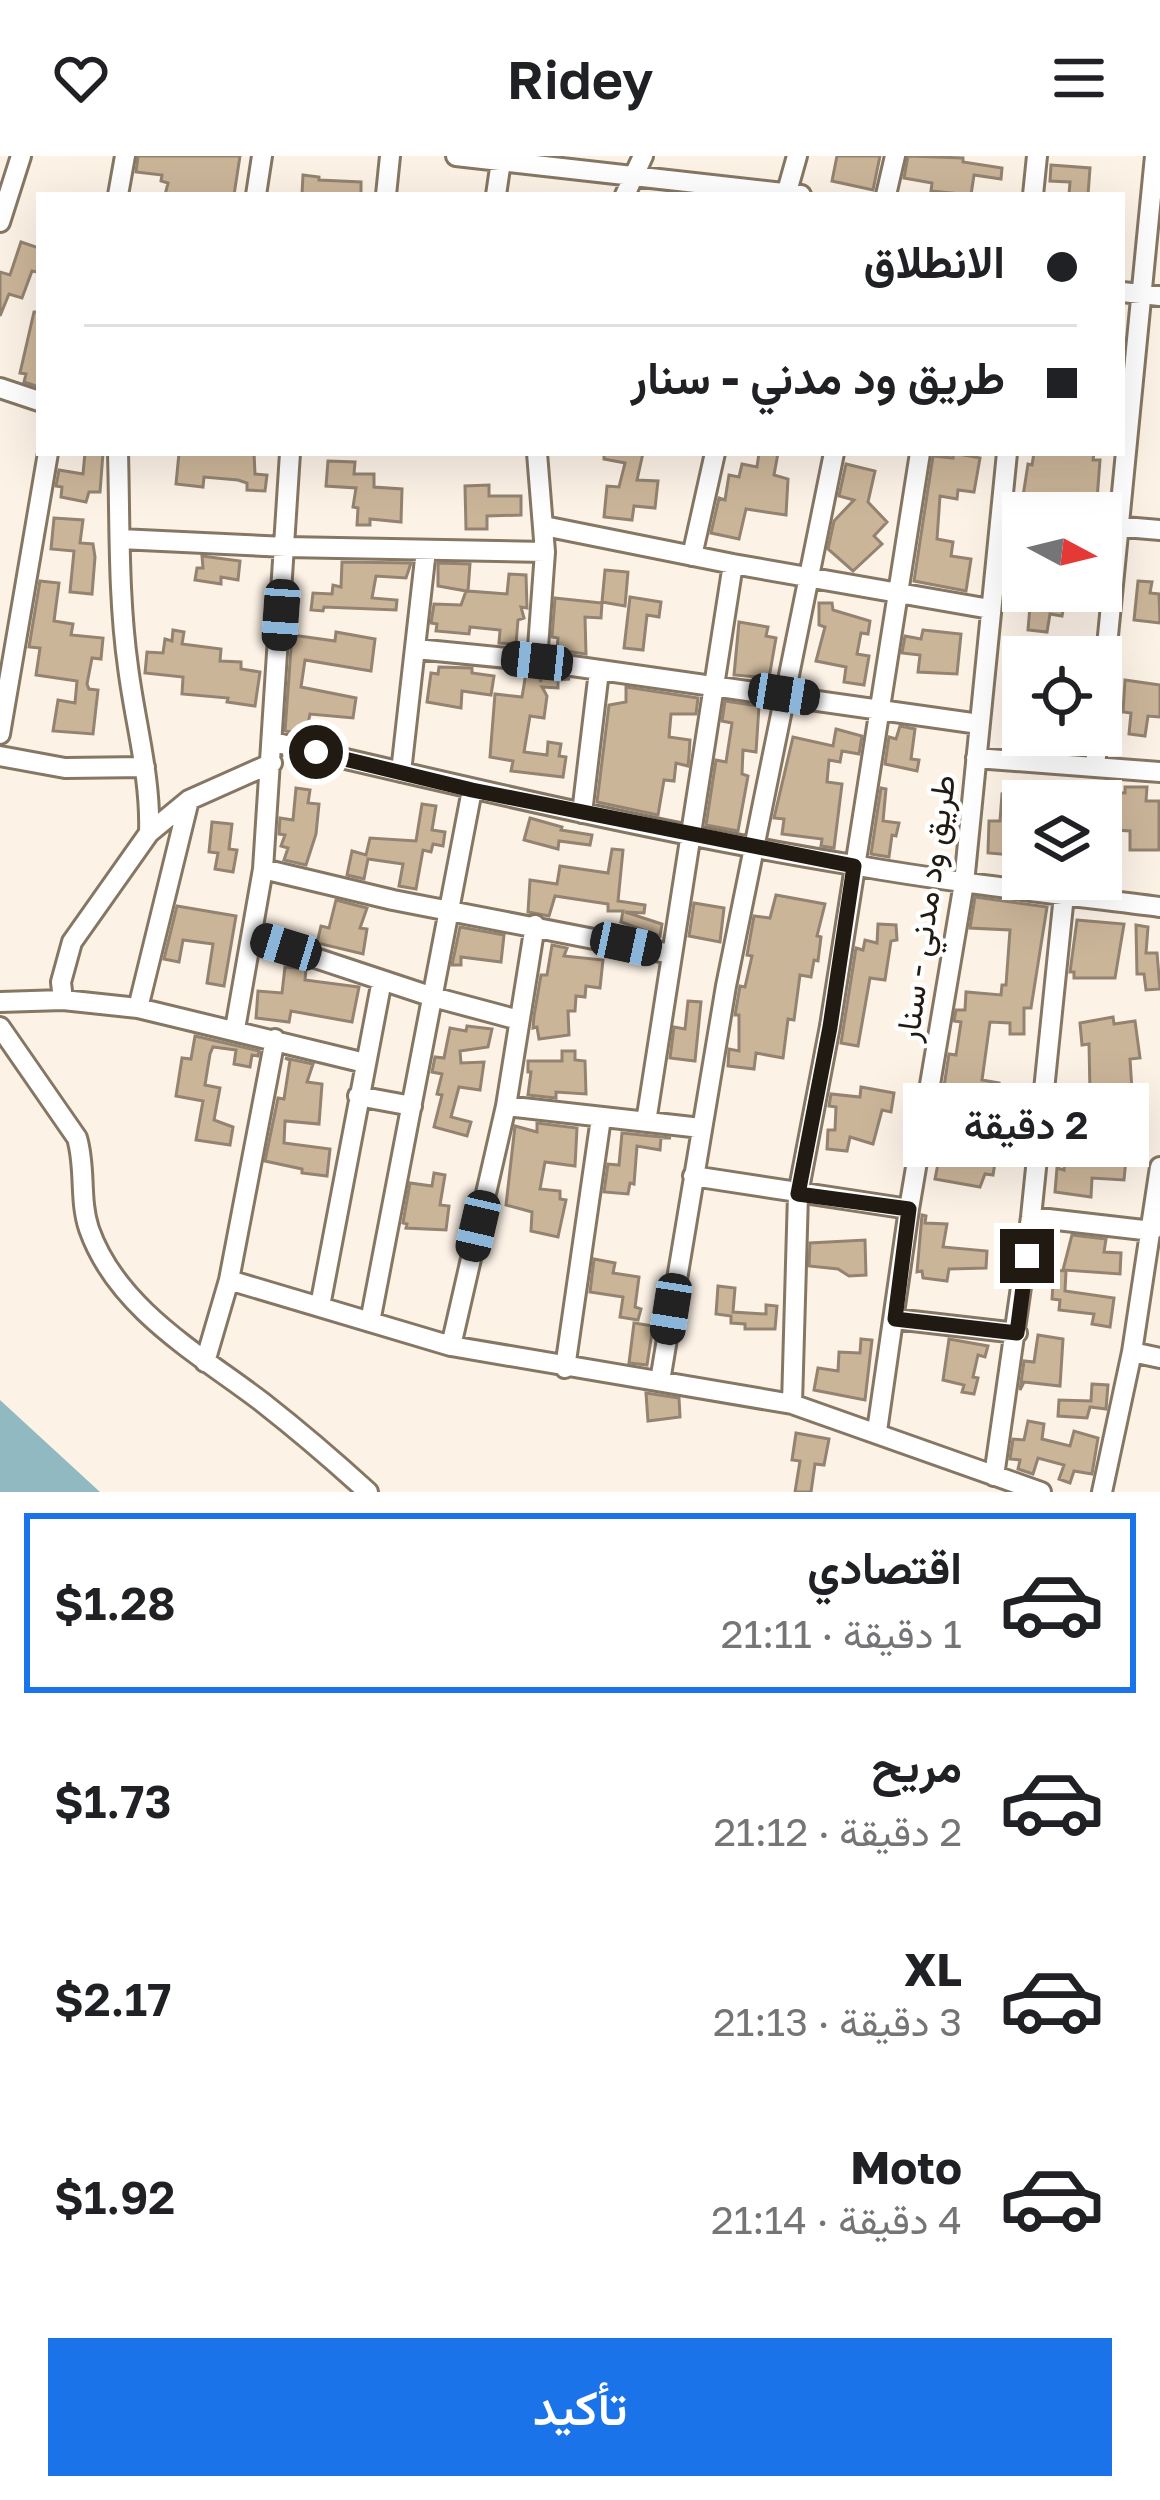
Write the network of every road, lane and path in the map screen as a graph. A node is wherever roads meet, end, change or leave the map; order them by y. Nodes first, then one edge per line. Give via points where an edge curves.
1 (21, 156) edge
2 (125, 156) edge
3 (262, 156) edge
4 (390, 156) edge
5 (456, 156) edge
6 (643, 156) edge
7 (797, 156) edge
8 (895, 156) edge
9 (1037, 156) edge
10 (1155, 156) edge
11 (501, 161) junction
12 (569, 162) edge
13 (632, 175) junction
14 (119, 192) edge
15 (256, 192) edge
16 (386, 192) edge
17 (496, 192) edge
18 (627, 192) edge
19 (774, 192) edge
20 (791, 192) edge
21 (887, 192) edge
22 (1034, 192) edge
23 (0, 222) edge
24 (1141, 294) edge
25 (0, 388) edge
26 (36, 399) edge
27 (1125, 418) edge
28 (47, 456) edge
29 (118, 456) edge
30 (290, 456) edge
31 (537, 456) edge
32 (714, 456) edge
33 (833, 456) edge
34 (920, 456) edge
35 (1007, 456) edge
36 (1120, 456) edge
37 (1115, 492) edge
38 (1000, 515) joint
39 (544, 526) junction
40 (1122, 527) edge
41 (1160, 530) edge
42 (120, 538) junction
43 (286, 547) junction
44 (426, 550) junction
45 (545, 552) junction
46 (692, 556) junction
47 (734, 564) junction
48 (809, 577) junction
49 (897, 592) junction
50 (990, 609) junction
51 (9, 634) edge
52 (416, 649) junction
53 (537, 661) junction
54 (599, 671) junction
55 (713, 685) junction
56 (784, 694) junction
57 (879, 709) junction
58 (979, 724) junction
59 (0, 734) edge
60 (272, 753) junction
61 (0, 756) edge
62 (1096, 756) edge
63 (976, 758) junction
64 (145, 767) junction
65 (1095, 767) junction
66 (401, 772) junction
67 (1160, 772) edge
68 (472, 790) junction
69 (189, 800) junction
70 (582, 812) junction
71 (149, 833) junction
72 (689, 834) junction
73 (754, 848) junction
74 (854, 866) junction
75 (263, 868) junction
76 (964, 883) junction
77 (1002, 888) edge
78 (1063, 900) edge
79 (1104, 900) edge
80 (1160, 907) edge
81 (448, 911) junction
82 (535, 925) junction
83 (252, 937) junction
84 (671, 953) junction
85 (382, 980) junction
86 (433, 997) junction
87 (63, 1000) junction
88 (0, 1002) edge
89 (138, 1008) junction
90 (519, 1020) junction
91 (0, 1027) edge
92 (236, 1029) junction
93 (275, 1040) junction
94 (365, 1063) junction
95 (358, 1096) junction
96 (412, 1106) junction
97 (506, 1106) junction
98 (601, 1118) junction
99 (646, 1122) junction
100 (701, 1128) junction
101 (1160, 1167) edge
102 (693, 1176) junction
103 (798, 1194) junction
104 (909, 1209) junction
105 (1031, 1217) junction
106 (1153, 1245) edge
107 (229, 1280) junction
108 (320, 1306) junction
109 (895, 1319) junction
110 (370, 1322) junction
111 (1017, 1333) junction
112 (452, 1346) junction
113 (1132, 1352) junction
114 (1160, 1358) edge
115 (205, 1362) junction
116 (565, 1368) junction
117 (660, 1381) junction
118 (792, 1404) junction
119 (878, 1431) junction
120 (994, 1476) junction
121 (1020, 1488) edge
122 (368, 1492) edge
123 (1041, 1492) edge
124 (1102, 1492) edge

1 - 23 street
2 - 14 street
3 - 15 street
4 - 16 street
5 - 11 street
6 - 13 street
7 - 20 street
8 - 21 street
9 - 22 street
10 - 24 street
11 - 12 street
11 - 17 street
12 - 13 street
13 - 18 street
13 - 19 street
24 - 27 street
25 - 26 street
28 - 51 street
29 - 42 street
30 - 43 street
31 - 39 street
32 - 46 street
33 - 48 street
34 - 49 street
35 - 38 street, طريق ود مدني - سنار
36 - 37 street
38 - 50 street, طريق ود مدني - سنار
39 - 45 street
39 - 46 street
40 - 41 street
42 - 43 street
42 - 64 street
43 - 44 street
43 - 60 street
44 - 45 street
44 - 52 street
45 - 53 street
46 - 47 street
47 - 48 street
47 - 55 street
48 - 49 street
48 - 56 street
49 - 50 street
49 - 57 street
50 - 58 street, طريق ود مدني - سنار
51 - 59 street
52 - 53 street
52 - 66 street
53 - 54 street
54 - 55 street
54 - 70 street
55 - 56 street
55 - 72 street
56 - 57 street
56 - 73 street
57 - 58 street
57 - 74 street
58 - 63 street, طريق ود مدني - سنار
60 - 66 street
60 - 69 street
60 - 75 street
61 - 64 street via 65,768
62 - 65 street
63 - 65 street, طريق ود مدني - سنار
63 - 76 street, طريق ود مدني - سنار
64 - 71 street
65 - 67 street, طريق ود مدني - سنار
66 - 68 street
68 - 70 street
68 - 81 street
69 - 71 street
69 - 89 street
70 - 72 street
71 - 87 street via 72,941
72 - 73 street
72 - 84 street
73 - 74 street
73 - 100 street
74 - 76 street
74 - 103 street
75 - 81 street
75 - 83 street
76 - 77 street
76 - 104 street, طريق ود مدني - سنار
78 - 105 street
79 - 80 street
81 - 82 street
81 - 86 street
82 - 84 street
82 - 90 street
83 - 85 street
83 - 92 street
84 - 99 street
85 - 86 street
85 - 94 street
86 - 90 street
86 - 96 street
87 - 88 street
87 - 89 street
89 - 92 street
90 - 97 street
91 - 115 street via 77,1138 89,1230 114,1277
92 - 93 street
93 - 94 street
93 - 107 street
94 - 95 street
95 - 96 street
95 - 108 street
96 - 110 street
97 - 98 street
97 - 112 street
98 - 99 street
98 - 116 street
99 - 100 street
100 - 102 street
101 - 106 street
102 - 103 street
102 - 117 street
103 - 104 street
103 - 118 street
104 - 109 street, طريق ود مدني - سنار
105 - 106 street
105 - 111 street
106 - 113 street
107 - 108 street
107 - 115 street
108 - 110 street
109 - 111 street
109 - 119 street, طريق ود مدني - سنار
110 - 112 street
111 - 120 street
112 - 116 street
113 - 114 street
113 - 124 street
115 - 122 street
116 - 117 street
117 - 118 street
118 - 119 street
119 - 120 street
120 - 121 street
121 - 123 street

